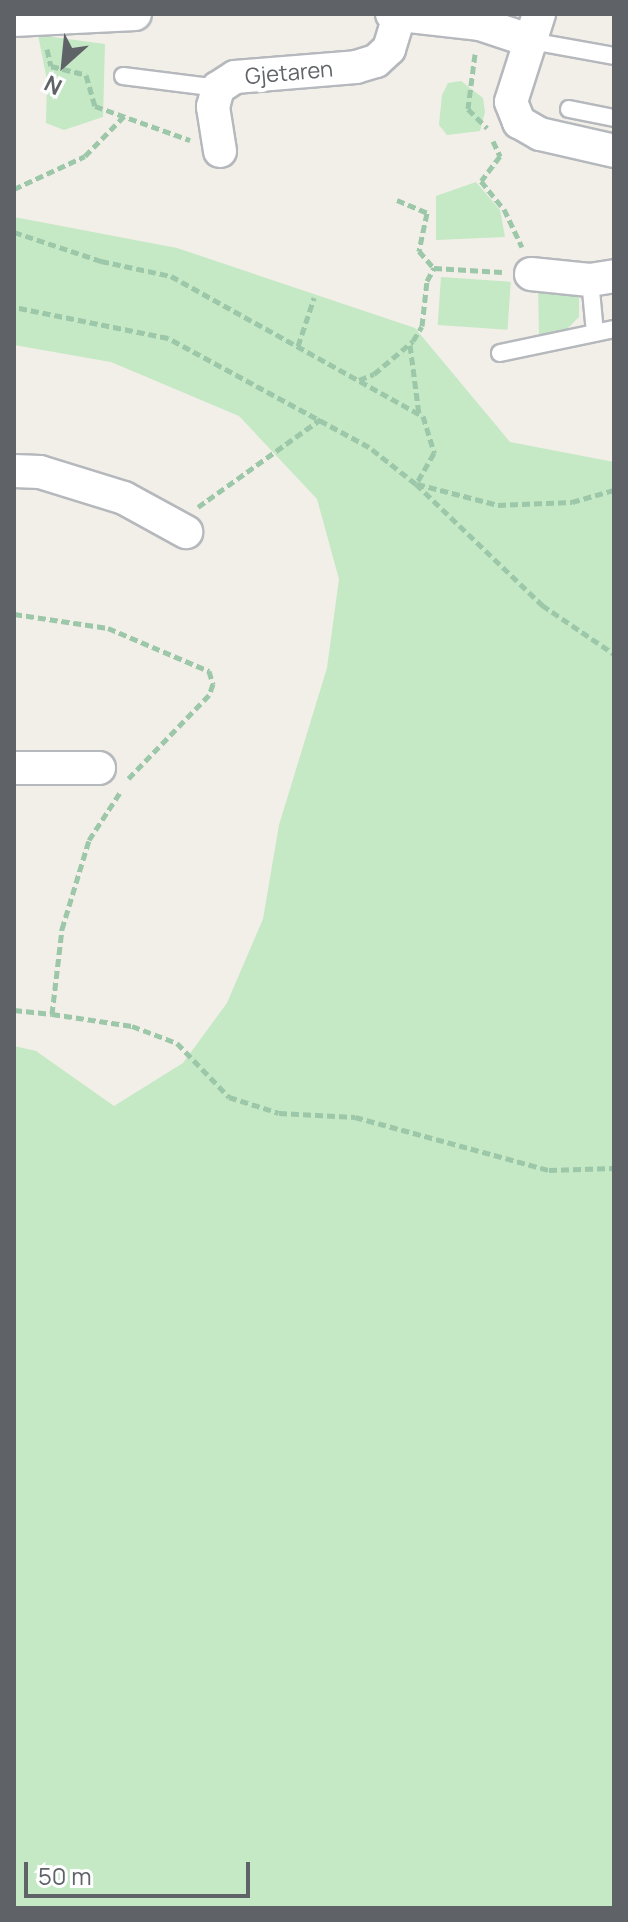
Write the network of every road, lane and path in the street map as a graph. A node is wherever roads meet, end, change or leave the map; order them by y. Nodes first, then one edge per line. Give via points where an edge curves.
1 (135, 14) edge
2 (395, 15) edge
3 (14, 20) edge
4 (480, 24) junction
5 (535, 27) edge
6 (614, 56) edge
7 (123, 76) dead end
8 (218, 88) junction
9 (569, 109) dead end
10 (124, 116) dead end
11 (613, 138) edge
12 (220, 151) dead end
13 (14, 189) edge
14 (397, 200) dead end
15 (14, 232) edge
16 (434, 268) junction
17 (531, 274) junction
18 (602, 278) edge
19 (314, 298) dead end
20 (14, 307) edge
21 (614, 329) edge
22 (595, 333) junction
23 (410, 344) junction
24 (298, 346) junction
25 (500, 353) dead end
26 (359, 380) junction
27 (419, 414) junction
28 (321, 419) junction
29 (14, 471) edge
30 (416, 484) junction
31 (614, 490) edge
32 (180, 529) joint
33 (614, 654) edge
34 (14, 768) edge
35 (99, 768) dead end
36 (52, 1014) dead end
37 (614, 1168) edge

1 - 3 street
2 - 4 street, Gjetaren
2 - 8 street, Gjetaren via 389,49 376,61 235,77
4 - 5 street, Gjetaren
4 - 17 path via 468,109 488,129 500,156 481,181 504,209
5 - 6 lane
5 - 11 street via 511,102 519,122 540,134
7 - 8 lane
8 - 12 street, Gjetaren via 213,107
9 - 11 lane
10 - 13 path via 85,156
14 - 16 path via 427,213 419,251
15 - 24 path via 101,261 171,276
16 - 17 path
16 - 23 path via 427,281 422,326
17 - 18 street
18 - 22 lane
19 - 24 path
20 - 28 path via 168,338
21 - 22 lane
22 - 25 lane
23 - 26 path
23 - 27 path
24 - 26 path
26 - 27 path
27 - 30 path via 434,453
28 - 30 path
28 - 32 path
29 - 32 street via 40,472 124,498
30 - 31 path via 498,505 572,502
30 - 33 path via 542,605
34 - 35 street
36 - 37 path via 132,1026 177,1043 229,1097 279,1113 355,1117 549,1170

